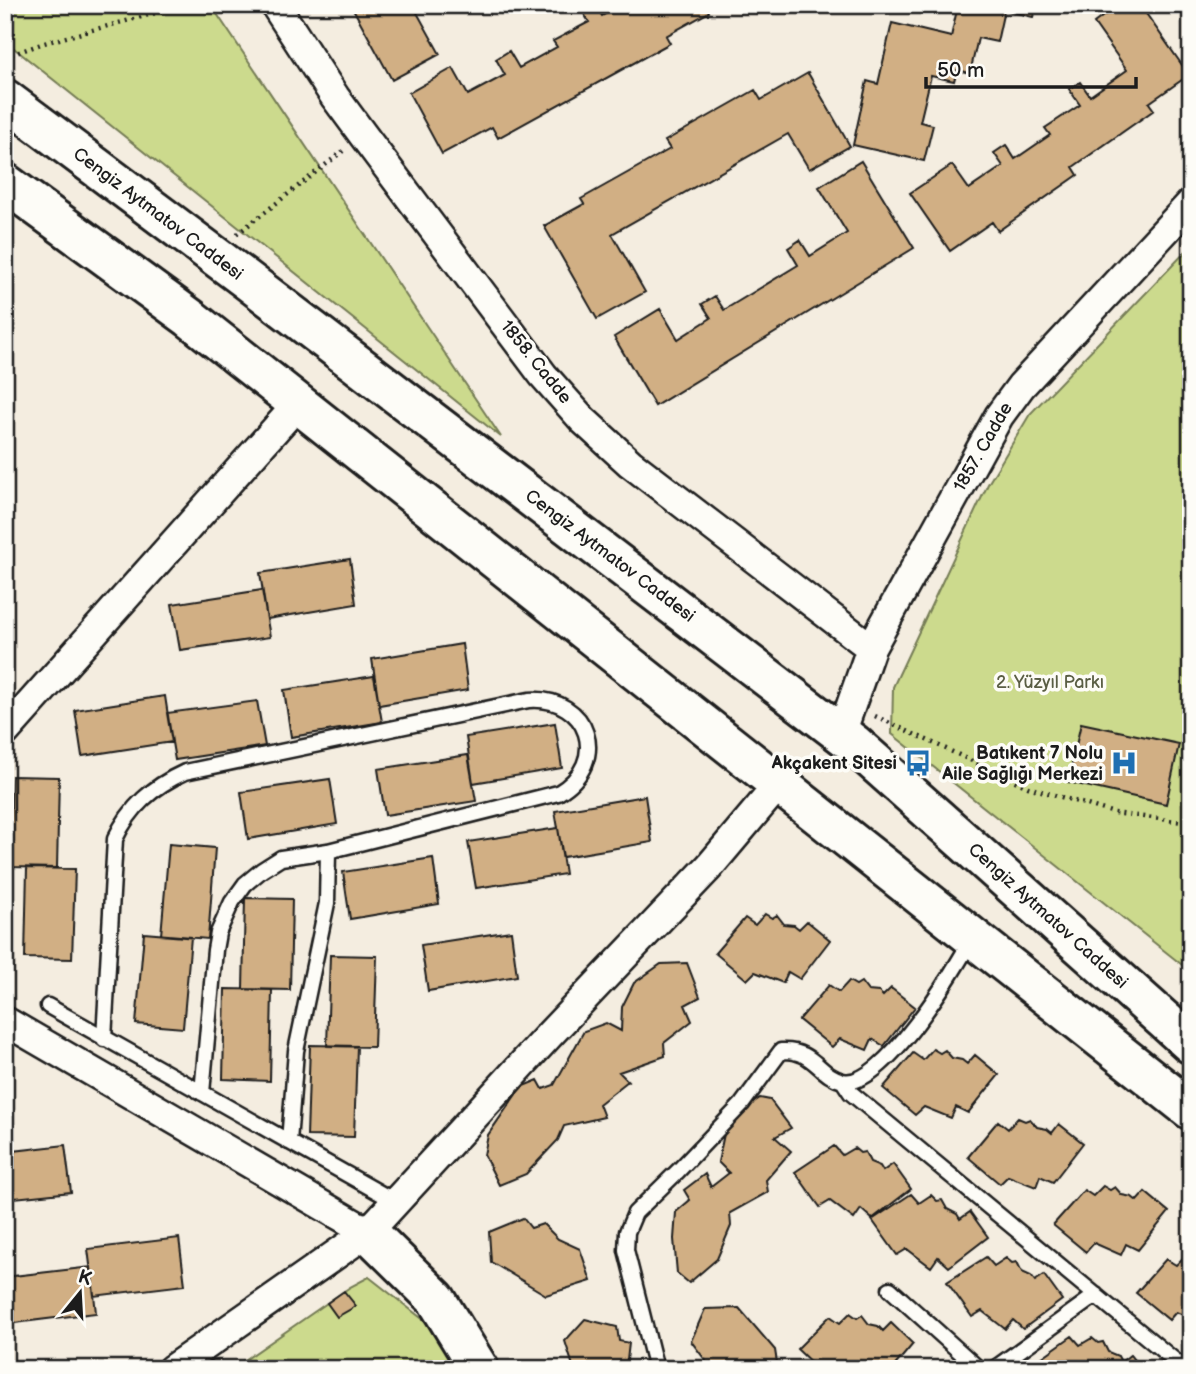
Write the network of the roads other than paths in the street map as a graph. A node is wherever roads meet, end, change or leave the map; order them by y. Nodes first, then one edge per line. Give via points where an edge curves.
1 (275, 5) edge
2 (5, 99) edge
3 (5, 183) edge
4 (1191, 203) edge
5 (298, 404) junction
6 (871, 648) junction
7 (5, 732) edge
8 (841, 734) junction
9 (779, 784) junction
10 (328, 852) junction
11 (972, 937) junction
12 (48, 1006) dead end
13 (5, 1021) edge
14 (104, 1038) junction
15 (1191, 1044) edge
16 (843, 1081) junction
17 (202, 1093) junction
18 (1191, 1110) edge
19 (289, 1142) junction
20 (396, 1202) junction
21 (368, 1232) junction
22 (890, 1289) dead end
23 (1096, 1295) junction
24 (172, 1369) edge
25 (479, 1369) edge
26 (656, 1369) edge
27 (979, 1369) edge
28 (994, 1369) edge
29 (1185, 1369) edge

1 - 6 street, 1858. Cadde via 363,135 543,375 583,420 631,463
2 - 8 main road, Cengiz Aytmatov Caddesi
3 - 5 main road via 190,318
4 - 6 street, 1857. Cadde via 1010,399
5 - 7 street
5 - 9 main road
6 - 8 street, 1857. Cadde
8 - 15 main road, Cengiz Aytmatov Caddesi
9 - 11 main road
9 - 20 street via 709,867
10 - 14 lane via 558,793 570,786 586,763 582,725 565,706 529,700 185,772 154,788 130,813 115,839
10 - 17 lane via 281,858 245,884 224,917 215,950
10 - 19 lane via 327,903 296,1051
11 - 16 lane via 910,1034 863,1078
11 - 18 main road
12 - 14 lane
13 - 21 street
14 - 17 lane
16 - 23 lane via 851,1093
16 - 26 lane via 803,1054 782,1051 742,1104 635,1213 626,1232 626,1250
17 - 19 lane
19 - 20 lane
20 - 21 street
21 - 24 street
21 - 25 main road via 436,1299
22 - 27 lane
23 - 28 lane
23 - 29 lane

